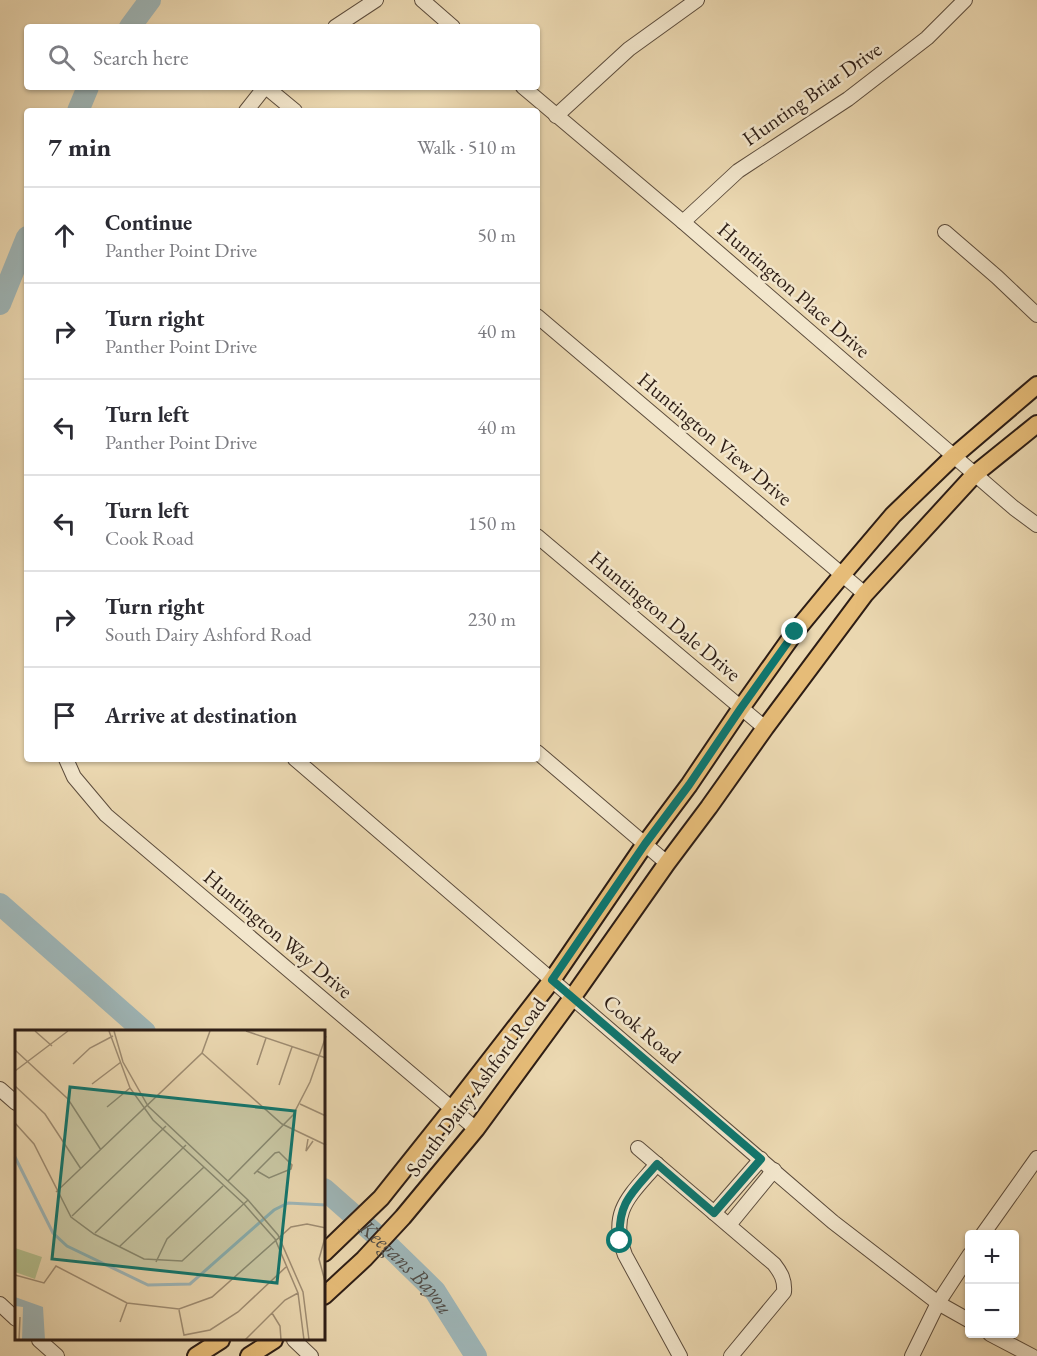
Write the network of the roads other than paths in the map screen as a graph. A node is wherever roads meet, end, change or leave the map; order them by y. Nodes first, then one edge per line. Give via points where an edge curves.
1 (376, 0) edge
2 (422, 0) edge
3 (697, 0) edge
4 (965, 0) edge
5 (340, 24) edge
6 (450, 24) edge
7 (264, 90) edge
8 (270, 90) edge
9 (526, 90) edge
10 (248, 108) edge
11 (291, 108) edge
12 (556, 116) junction
13 (683, 222) junction
14 (945, 232) dead end
15 (1037, 315) edge
16 (540, 319) edge
17 (1037, 385) edge
18 (1037, 424) edge
19 (954, 456) junction
20 (975, 474) junction
21 (1037, 525) edge
22 (540, 539) edge
23 (842, 574) junction
24 (865, 594) junction
25 (741, 708) junction
26 (765, 728) junction
27 (540, 755) edge
28 (67, 762) edge
29 (298, 762) edge
30 (645, 844) junction
31 (667, 863) junction
32 (552, 980) junction
33 (572, 998) junction
34 (0, 1089) edge
35 (15, 1102) edge
36 (452, 1109) junction
37 (476, 1129) junction
38 (638, 1148) dead end
39 (1037, 1158) edge
40 (761, 1159) junction
41 (657, 1164) junction
42 (774, 1170) junction
43 (714, 1213) junction
44 (729, 1225) junction
45 (986, 1230) edge
46 (326, 1251) edge
47 (965, 1260) edge
48 (326, 1294) edge
49 (0, 1304) edge
50 (938, 1304) junction
51 (15, 1318) edge
52 (965, 1320) edge
53 (998, 1338) edge
54 (40, 1341) edge
55 (219, 1341) edge
56 (272, 1341) edge
57 (295, 1341) edge
58 (57, 1356) edge
59 (196, 1356) edge
60 (249, 1356) edge
61 (311, 1356) edge
62 (680, 1356) edge
63 (731, 1356) edge
64 (912, 1356) edge
65 (1032, 1356) edge

1 - 5 street
2 - 6 street
3 - 12 street via 629,49
4 - 13 street, Hunting Briar Drive via 918,45 848,99 738,171
7 - 10 street
8 - 11 street
9 - 12 street, Huntington Place Drive
12 - 13 street, Huntington Place Drive
13 - 19 street, Huntington Place Drive
14 - 15 street
16 - 23 street, Huntington View Drive
17 - 19 main road, South Dairy Ashford Road
18 - 20 main road, South Dairy Ashford Road
19 - 20 street, Huntington Place Drive
19 - 23 main road, South Dairy Ashford Road via 893,515
20 - 21 street, Huntington Place Drive
20 - 24 main road, South Dairy Ashford Road
22 - 25 street, Huntington Dale Drive
23 - 24 street, Huntington View Drive
23 - 25 main road, South Dairy Ashford Road
24 - 26 main road, South Dairy Ashford Road
25 - 26 street, Huntington Dale Drive
25 - 30 main road, South Dairy Ashford Road
26 - 31 main road, South Dairy Ashford Road
27 - 30 street
28 - 36 street, Huntington Way Drive via 74,777 106,815
29 - 32 street, Cook Road
30 - 31 street
30 - 32 main road, South Dairy Ashford Road
31 - 33 main road, South Dairy Ashford Road
32 - 33 street, Cook Road
32 - 36 main road, South Dairy Ashford Road
33 - 37 main road, South Dairy Ashford Road
33 - 40 street, Cook Road
34 - 35 street
36 - 37 street, Huntington Way Drive
36 - 46 main road, South Dairy Ashford Road via 381,1198
37 - 48 main road, South Dairy Ashford Road via 403,1217
38 - 41 street
39 - 45 street
40 - 42 street, Cook Road
40 - 43 street
41 - 43 street
41 - 62 street via 626,1201 620,1220 620,1241
42 - 44 street
42 - 50 street, Cook Road
43 - 44 street
44 - 63 street via 774,1264 785,1283 784,1292
47 - 50 street
49 - 51 street
50 - 52 street, Cook Road
50 - 64 street
53 - 65 street
54 - 58 street
55 - 59 main road
56 - 60 main road
57 - 61 street

